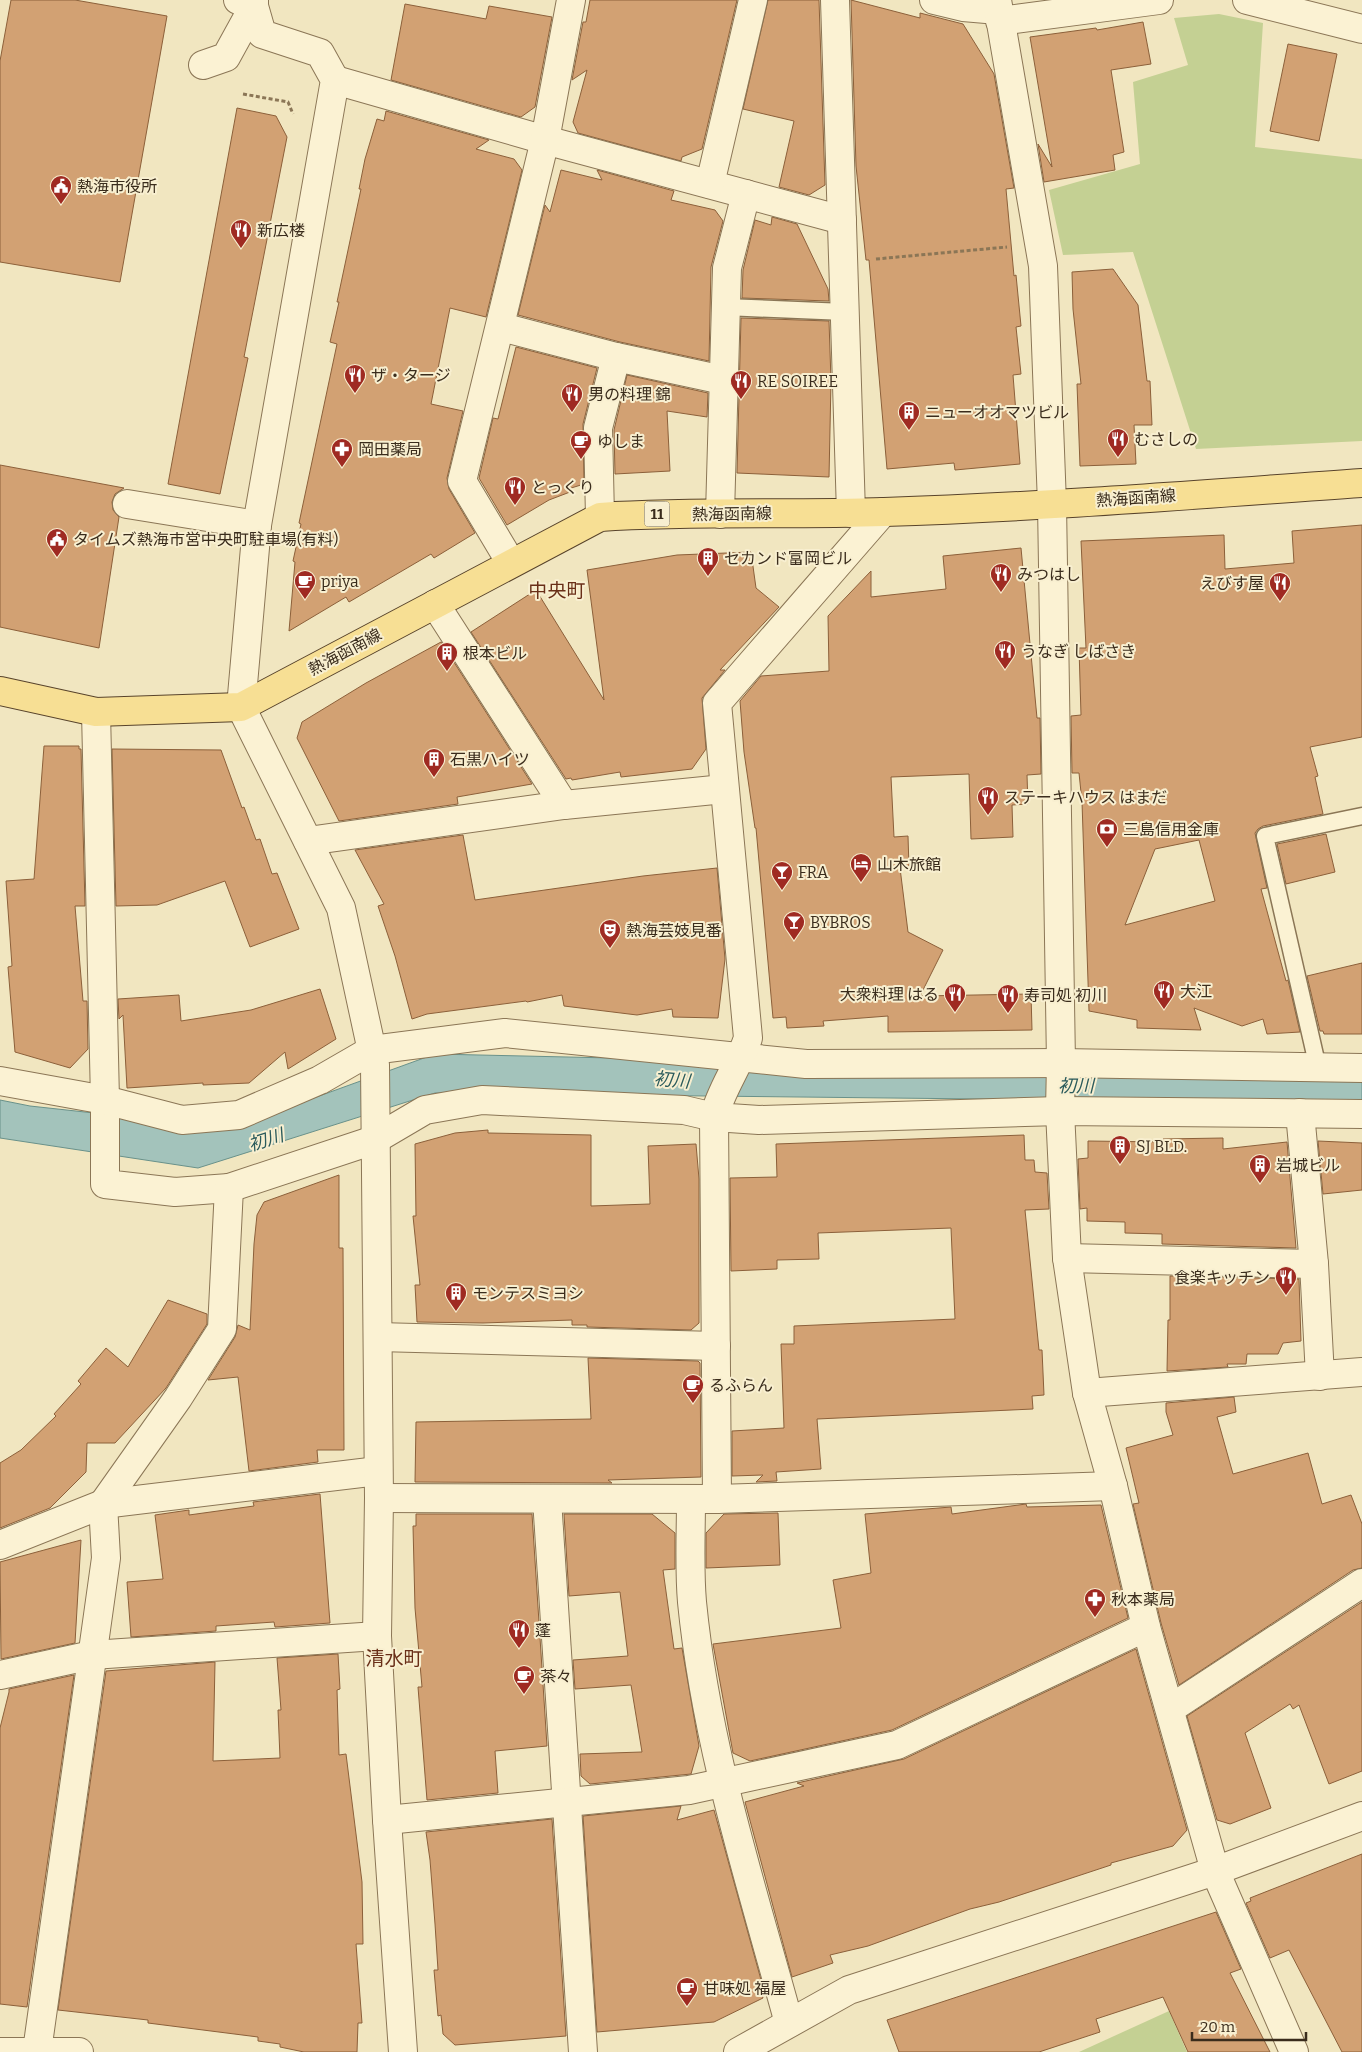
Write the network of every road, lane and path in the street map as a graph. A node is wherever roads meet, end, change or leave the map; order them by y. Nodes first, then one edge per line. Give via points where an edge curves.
1 (571, 0) edge
2 (753, 0) edge
3 (835, 0) edge
4 (934, 0) edge
5 (1159, 0) edge
6 (1247, 0) edge
7 (249, 2) edge
8 (998, 10) edge
9 (1362, 29) edge
10 (203, 66) dead end
11 (335, 80) junction
12 (545, 140) junction
13 (710, 184) junction
14 (746, 194) junction
15 (842, 220) junction
16 (1011, 247) dead end
17 (868, 260) dead end
18 (726, 307) junction
19 (845, 312) junction
20 (501, 327) junction
21 (616, 357) junction
22 (723, 380) junction
23 (1362, 482) edge
24 (127, 504) dead end
25 (1052, 504) junction
26 (883, 512) junction
27 (850, 513) junction
28 (720, 514) junction
29 (600, 517) junction
30 (257, 525) junction
31 (511, 563) junction
32 (435, 604) junction
33 (0, 691) edge
34 (241, 707) junction
35 (96, 712) junction
36 (724, 789) junction
37 (564, 805) junction
38 (1362, 816) edge
39 (308, 841) junction
40 (373, 1057) junction
41 (742, 1057) junction
42 (1061, 1063) junction
43 (1318, 1068) junction
44 (1362, 1068) edge
45 (0, 1081) edge
46 (106, 1100) junction
47 (1060, 1111) junction
48 (1300, 1113) junction
49 (1362, 1114) edge
50 (714, 1117) junction
51 (374, 1131) junction
52 (229, 1188) junction
53 (1067, 1258) junction
54 (1314, 1264) junction
55 (378, 1337) junction
56 (716, 1346) junction
57 (1362, 1372) edge
58 (1320, 1376) junction
59 (1087, 1393) junction
60 (378, 1471) junction
61 (1113, 1486) junction
62 (379, 1498) junction
63 (547, 1499) junction
64 (691, 1499) junction
65 (718, 1500) junction
66 (103, 1504) junction
67 (0, 1545) edge
68 (1362, 1583) edge
69 (1146, 1628) junction
70 (377, 1636) junction
71 (92, 1654) junction
72 (0, 1675) edge
73 (1170, 1709) junction
74 (723, 1782) junction
75 (568, 1802) junction
76 (1362, 1816) edge
77 (387, 1820) junction
78 (1215, 1871) junction
79 (789, 2023) junction
80 (37, 2051) edge
81 (0, 2052) edge
82 (79, 2052) edge
83 (403, 2052) edge
84 (584, 2052) edge
85 (738, 2052) edge
86 (1294, 2052) edge

1 - 12 street
2 - 13 street
3 - 15 street
4 - 8 street
5 - 8 street
6 - 9 street
7 - 10 street via 226,57
7 - 11 street via 262,34 320,53
8 - 25 street via 1043,266
11 - 12 street
11 - 30 street
12 - 13 street
12 - 20 street
13 - 14 street
14 - 15 street
14 - 18 street via 727,268
15 - 19 street
16 - 17 path
18 - 19 lane
18 - 22 street
19 - 27 street
20 - 21 street
20 - 31 street via 462,481
21 - 22 street
21 - 29 street via 598,428
22 - 28 street
23 - 25 main road, 熱海函南線 / 11
24 - 30 street
25 - 26 main road, 熱海函南線 / 11
25 - 42 street
26 - 27 main road, 熱海函南線 / 11
26 - 36 street via 717,703
27 - 28 main road, 熱海函南線 / 11
28 - 29 main road, 熱海函南線 / 11
29 - 31 main road, 熱海函南線 / 11
30 - 34 street
31 - 32 main road, 熱海函南線 / 11
32 - 34 main road, 熱海函南線 / 11
32 - 37 street
33 - 35 main road, 熱海函南線 / 11
34 - 35 main road, 熱海函南線 / 11
34 - 39 street
35 - 46 street
36 - 37 street
36 - 41 street via 748,1038
37 - 39 street
38 - 43 lane via 1265,836
39 - 40 street via 341,908
40 - 41 street via 505,1033
40 - 46 street via 239,1116 182,1120
40 - 51 street
41 - 42 street via 806,1064
41 - 50 street via 718,1102
42 - 43 street
42 - 47 street
43 - 44 street
45 - 46 street
46 - 52 street via 105,1184 175,1192
47 - 48 street
47 - 50 street via 759,1120
47 - 53 street
48 - 49 street
48 - 54 street
50 - 51 street via 684,1110 482,1100 425,1110
50 - 56 street
51 - 52 street
51 - 55 street
52 - 66 street via 222,1329
53 - 54 street
53 - 59 street
54 - 58 street
55 - 56 street
55 - 60 street
56 - 65 street
57 - 58 street
58 - 59 street
59 - 61 street
60 - 62 street
60 - 66 street
61 - 65 street
61 - 69 street
62 - 63 street
62 - 70 street
63 - 64 street
63 - 75 street
64 - 65 street
64 - 74 street via 692,1600 700,1662
66 - 67 street
66 - 71 street via 106,1558
68 - 73 street
69 - 73 street
69 - 74 street via 898,1745
70 - 71 street
70 - 77 street
71 - 72 street
71 - 80 street
73 - 78 street
74 - 75 street via 689,1790
74 - 79 street
75 - 77 street
75 - 84 street
76 - 78 street
77 - 83 street
78 - 79 street via 849,1990
78 - 86 street
79 - 85 street
80 - 81 street
80 - 82 street

